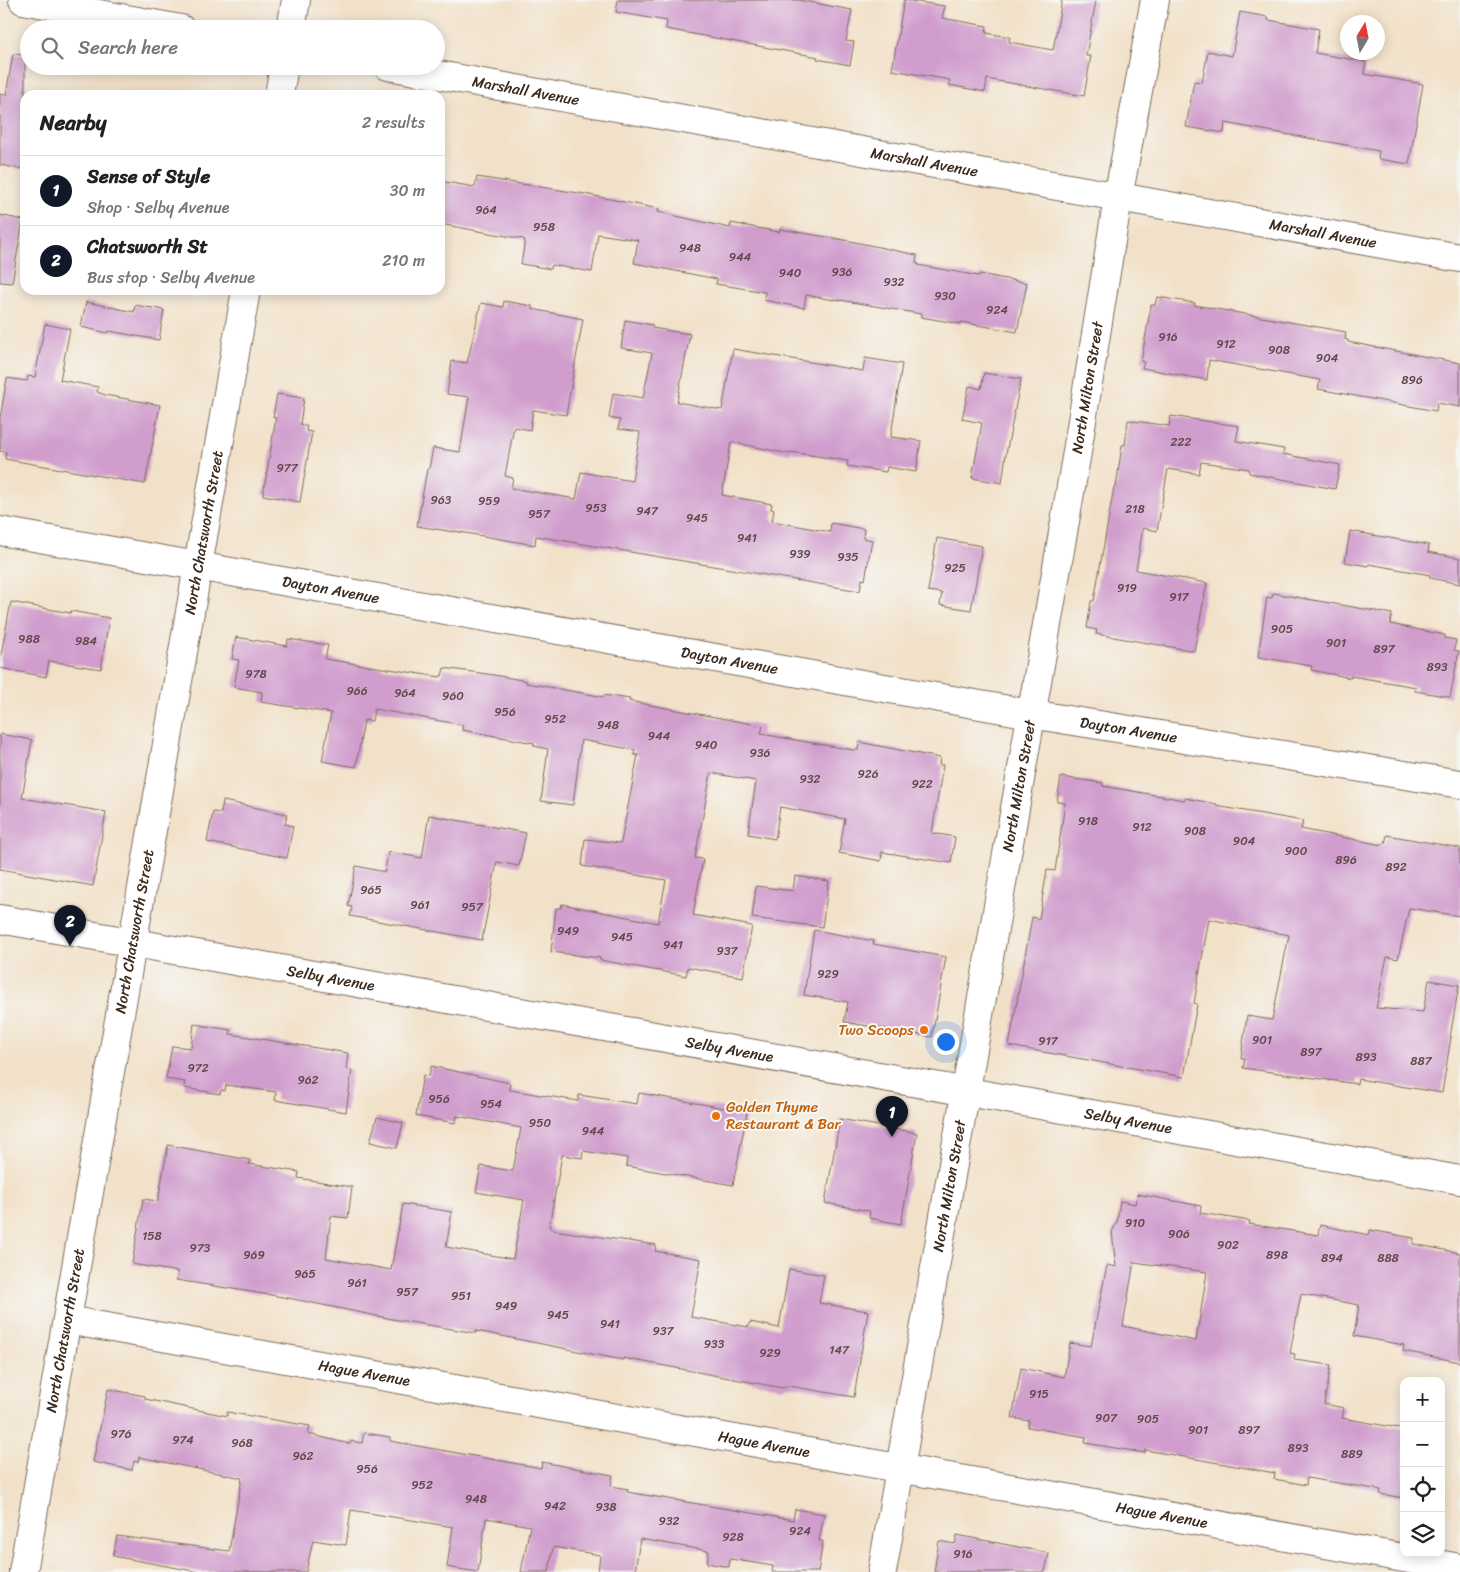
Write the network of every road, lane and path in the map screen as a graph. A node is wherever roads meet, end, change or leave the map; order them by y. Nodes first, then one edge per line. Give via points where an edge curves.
1 (23, 0) edge
2 (296, 0) edge
3 (1155, 0) edge
4 (132, 20) edge
5 (293, 20) edge
6 (282, 75) edge
7 (438, 75) edge
8 (280, 90) edge
9 (1118, 198) junction
10 (1460, 258) edge
11 (245, 295) edge
12 (0, 531) edge
13 (198, 566) junction
14 (1031, 714) junction
15 (1460, 784) edge
16 (0, 919) edge
17 (132, 943) junction
18 (965, 1092) junction
19 (1460, 1180) edge
20 (67, 1320) junction
21 (900, 1469) junction
22 (1460, 1568) edge
23 (23, 1572) edge
24 (882, 1572) edge

1 - 4 street
2 - 5 street
3 - 9 street, North Milton Street
6 - 8 street
7 - 9 street, Marshall Avenue
9 - 10 street, Marshall Avenue
9 - 14 street, North Milton Street
11 - 13 street, North Chatsworth Street
12 - 13 street, Dayton Avenue
13 - 14 street, Dayton Avenue
13 - 17 street, North Chatsworth Street
14 - 15 street, Dayton Avenue
14 - 18 street, North Milton Street
16 - 17 street, Selby Avenue
17 - 18 street, Selby Avenue
17 - 20 street, North Chatsworth Street
18 - 19 street, Selby Avenue
18 - 21 street, North Milton Street
20 - 21 street, Hague Avenue
20 - 23 street, North Chatsworth Street
21 - 22 street, Hague Avenue
21 - 24 street, North Milton Street

